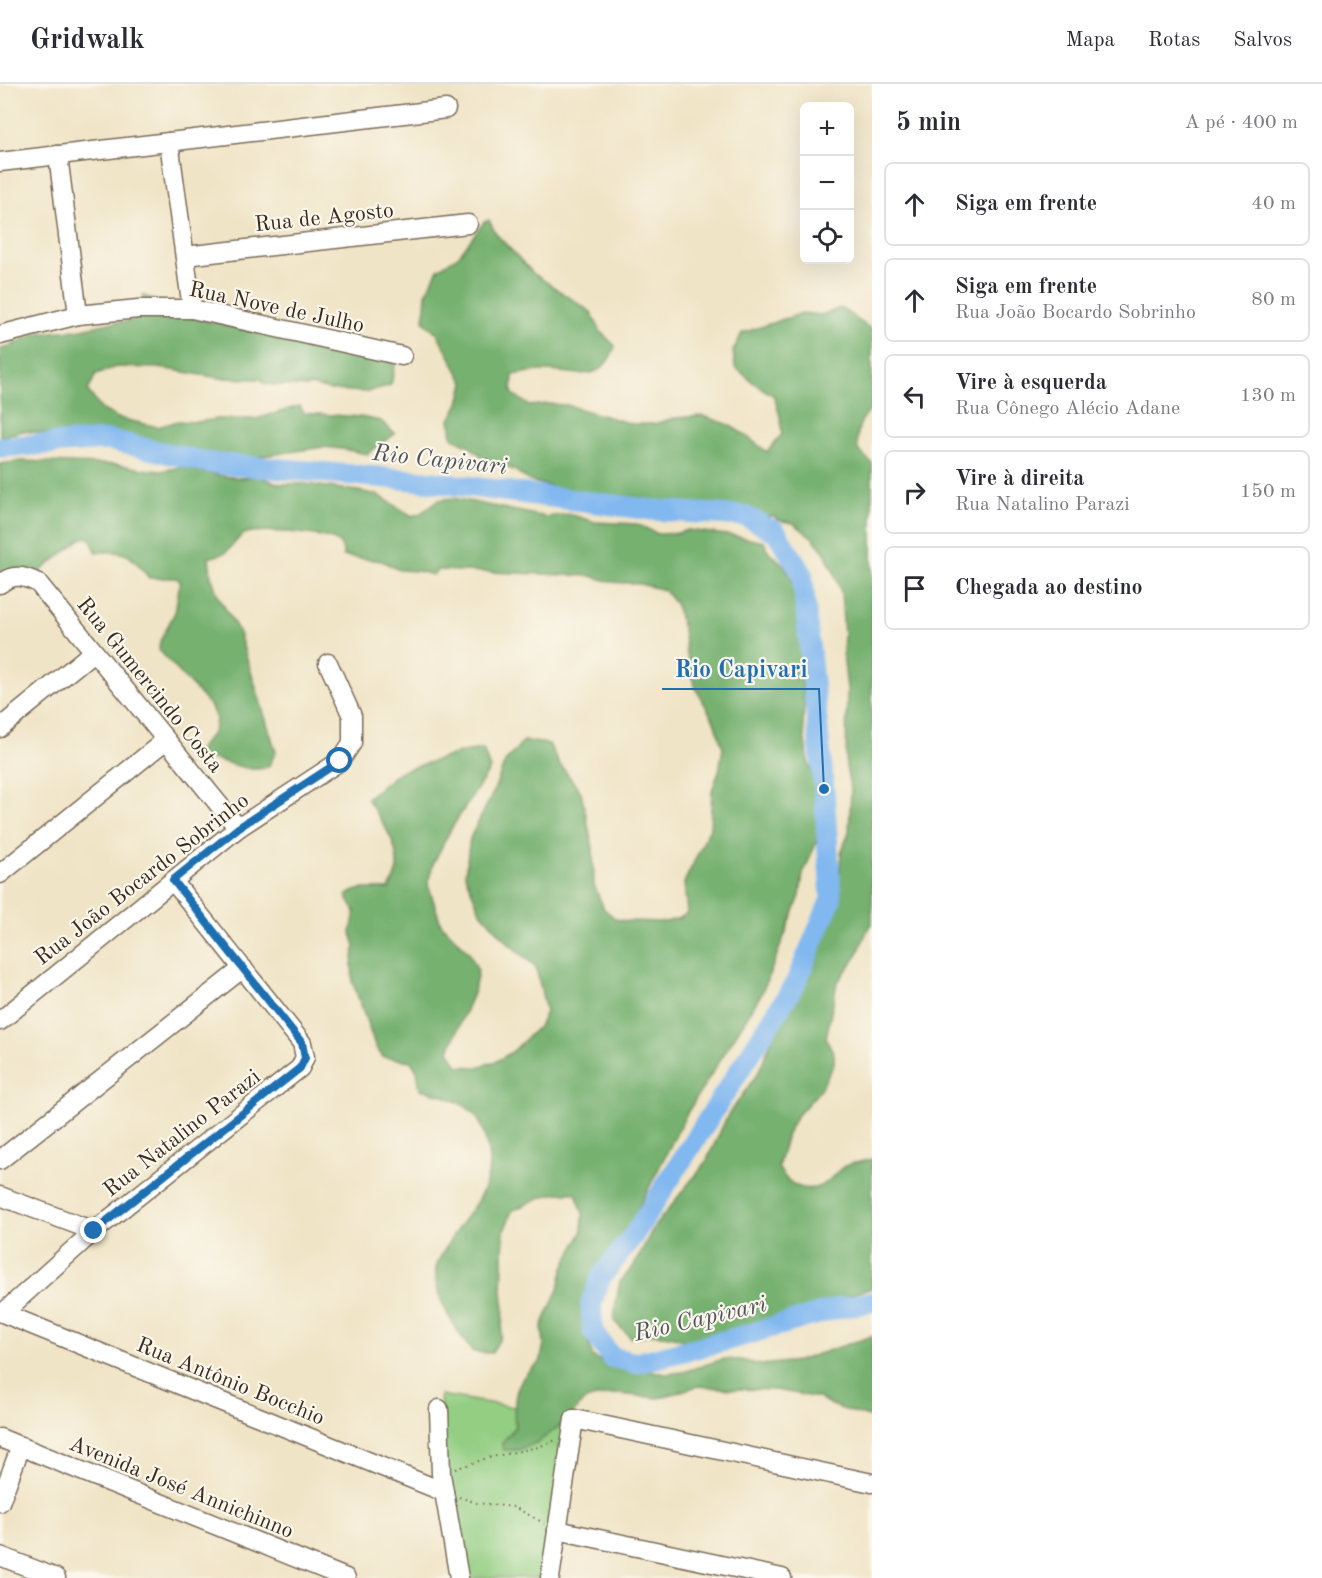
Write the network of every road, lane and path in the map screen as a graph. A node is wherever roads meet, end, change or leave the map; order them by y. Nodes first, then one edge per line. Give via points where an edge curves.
1 (446, 109) dead end
2 (170, 142) junction
3 (58, 155) junction
4 (0, 162) edge
5 (468, 224) dead end
6 (185, 256) junction
7 (192, 309) junction
8 (78, 315) junction
9 (0, 335) edge
10 (402, 356) dead end
11 (0, 584) edge
12 (93, 651) junction
13 (328, 663) dead end
14 (0, 728) edge
15 (166, 740) junction
16 (238, 828) junction
17 (0, 874) edge
18 (173, 880) junction
19 (243, 968) junction
20 (0, 1021) edge
21 (0, 1160) edge
22 (0, 1196) edge
23 (94, 1231) junction
24 (1, 1313) edge
25 (439, 1408) dead end
26 (573, 1427) junction
27 (0, 1438) edge
28 (21, 1446) junction
29 (443, 1483) junction
30 (872, 1483) edge
31 (0, 1503) edge
32 (557, 1530) junction
33 (0, 1556) edge
34 (56, 1578) edge
35 (346, 1578) edge
36 (459, 1578) edge
37 (550, 1578) edge
38 (782, 1578) edge

1 - 2 street
2 - 3 street
2 - 6 street
3 - 4 street
3 - 8 street
5 - 6 street, Rua de Agosto
6 - 7 street
7 - 8 street, Rua Nove de Julho
7 - 10 street, Rua Nove de Julho
8 - 9 street, Rua Nove de Julho
11 - 12 street, Rua Gumercindo Costa via 6,578 22,576 38,583
12 - 14 street
12 - 15 street, Rua Gumercindo Costa
13 - 16 street, Rua João Bocardo Sobrinho via 352,716 352,742 340,761
15 - 16 street, Rua Gumercindo Costa
15 - 17 street
16 - 18 street, Rua João Bocardo Sobrinho
18 - 19 street
18 - 20 street, Rua João Bocardo Sobrinho
19 - 21 street
19 - 23 street, Rua Natalino Parazi via 302,1043 305,1058 300,1068
22 - 23 street
23 - 24 street, Rua Natalino Parazi
24 - 29 street, Rua Antônio Bocchio
25 - 29 street
26 - 29 path via 538,1447 488,1458
26 - 30 street
26 - 32 street
27 - 28 street, Avenida José Annichinno
28 - 31 street
28 - 35 street, Avenida José Annichinno
29 - 32 path via 477,1503 513,1507
29 - 36 street
32 - 37 street
32 - 38 street
33 - 34 street

